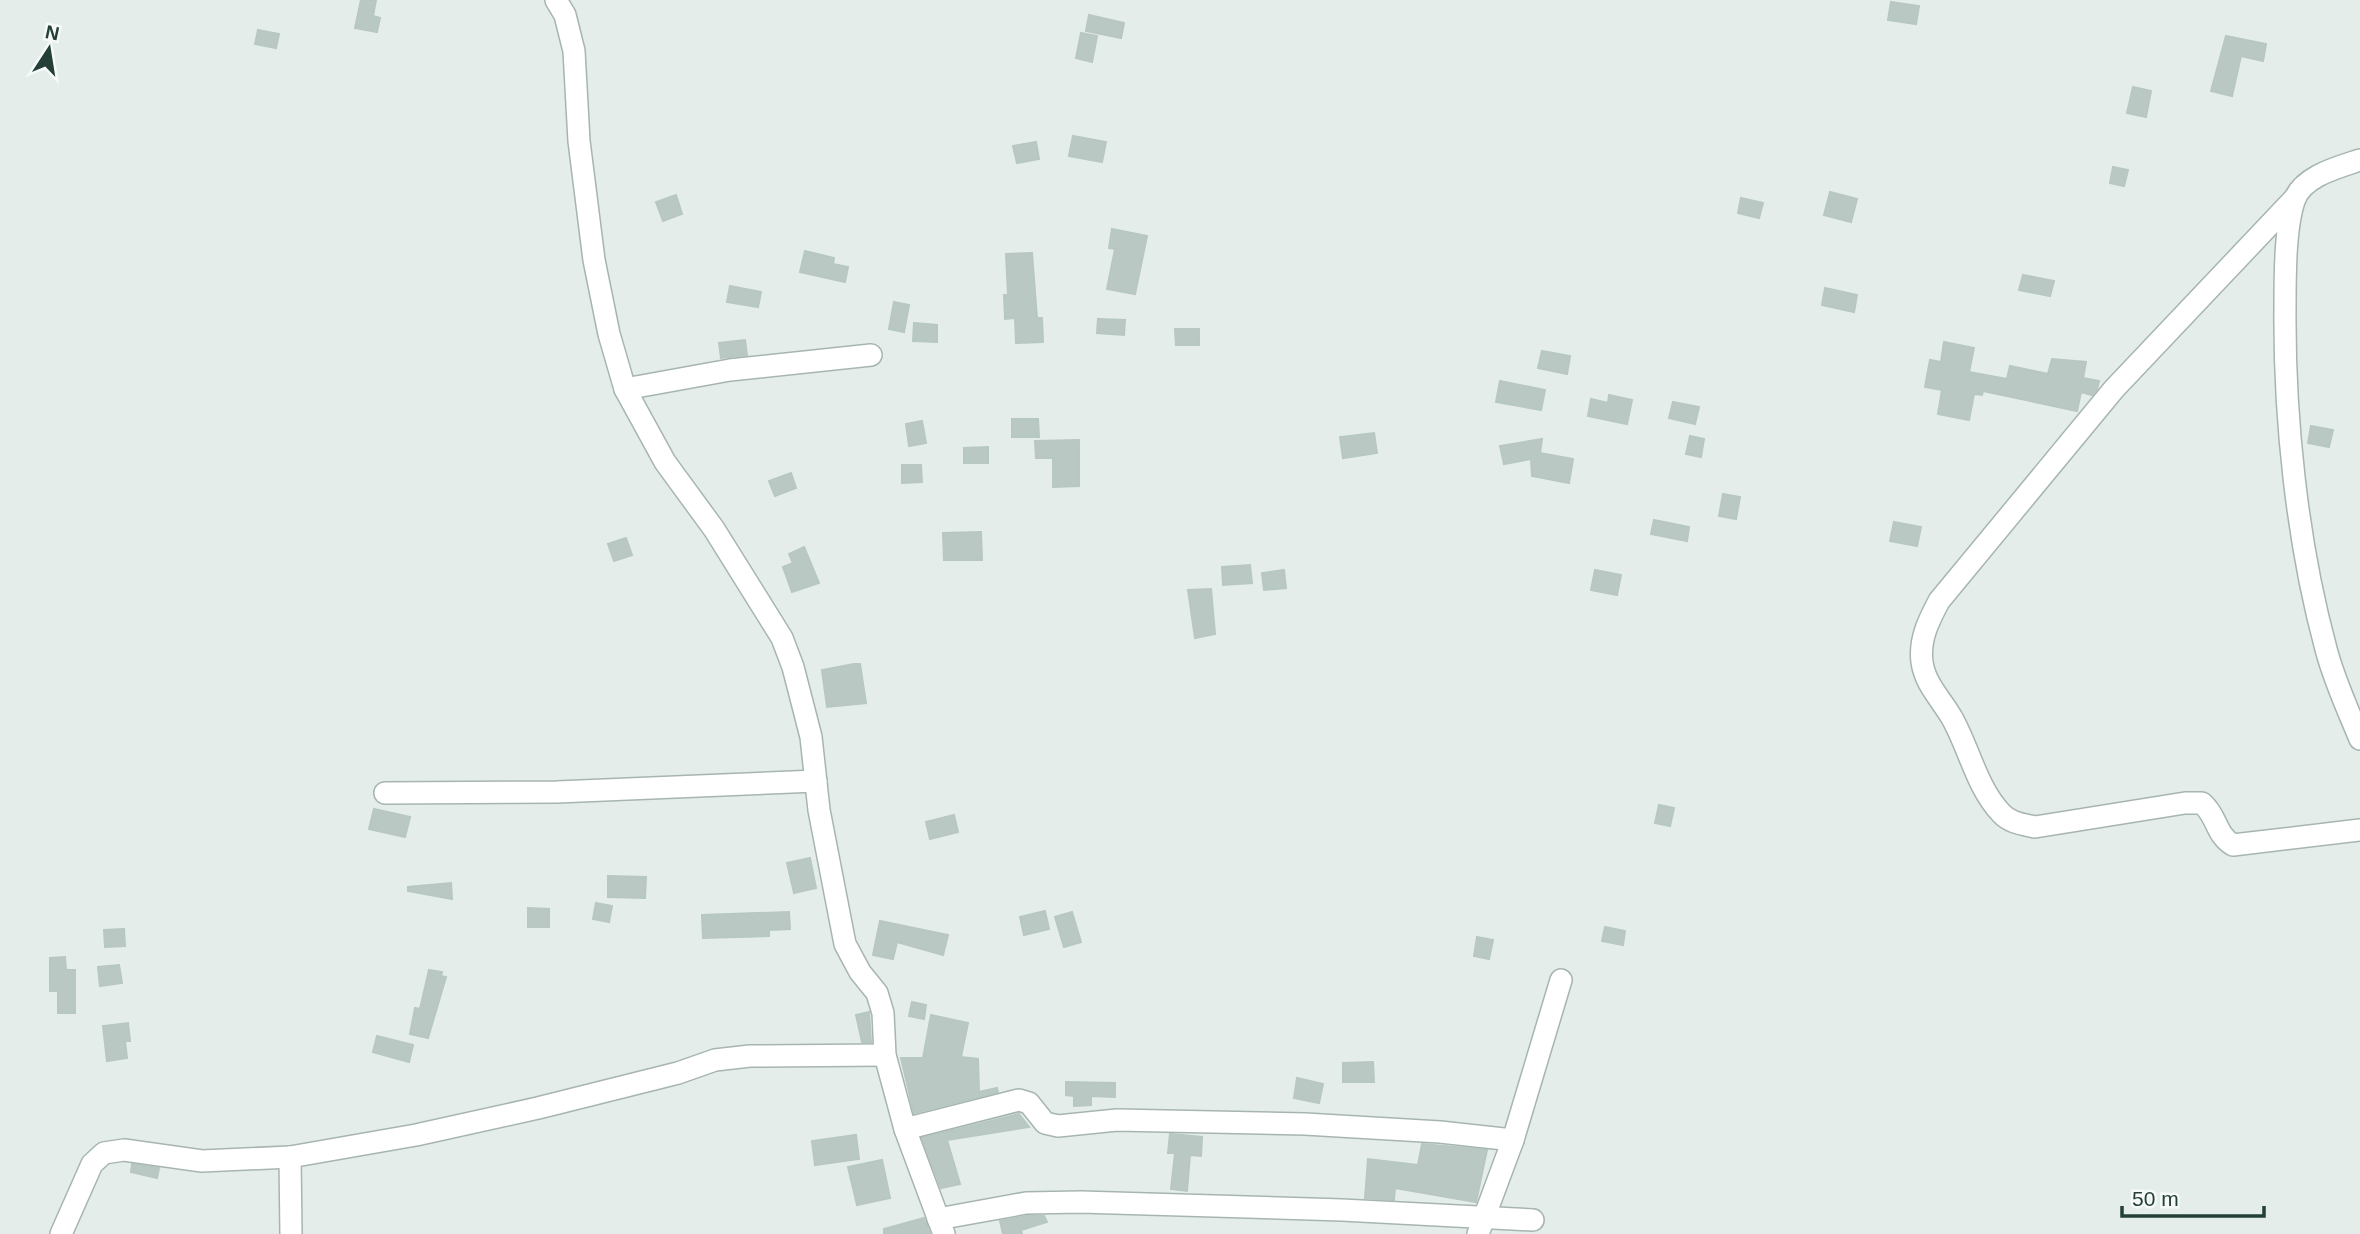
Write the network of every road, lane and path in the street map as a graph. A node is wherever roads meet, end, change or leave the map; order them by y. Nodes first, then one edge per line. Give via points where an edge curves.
1 (556, 0) edge
2 (2360, 160) edge
3 (2294, 199) junction
4 (871, 355) dead end
5 (625, 389) junction
6 (2360, 739) edge
7 (817, 781) junction
8 (385, 793) dead end
9 (2360, 830) edge
10 (1561, 980) dead end
11 (885, 1055) junction
12 (905, 1129) junction
13 (1513, 1140) junction
14 (290, 1157) junction
15 (1533, 1220) dead end
16 (941, 1226) edge
17 (1481, 1226) edge
18 (61, 1234) edge
19 (290, 1234) edge

1 - 5 street via 574,51 593,260
2 - 3 street via 2313,179
3 - 6 street via 2284,328 2301,519 2326,652
3 - 9 street via 2114,389 1939,601 1923,633 1922,660 1926,680 1952,718 1990,797 2013,822 2035,827 2202,803 2214,814 2224,839 2233,845
4 - 5 street via 730,370
5 - 7 street via 665,462 714,529 782,638 811,737
7 - 8 street via 557,792
7 - 11 street via 845,944 877,993
10 - 13 street
11 - 12 street
11 - 14 street via 715,1060 524,1111
12 - 13 street via 1019,1100 1029,1103 1045,1123 1058,1126 1117,1120 1305,1124
12 - 16 street
13 - 17 street
14 - 18 street via 202,1161 124,1150 104,1153 92,1164
14 - 19 street
15 - 17 street
16 - 17 street via 1026,1203 1081,1202

